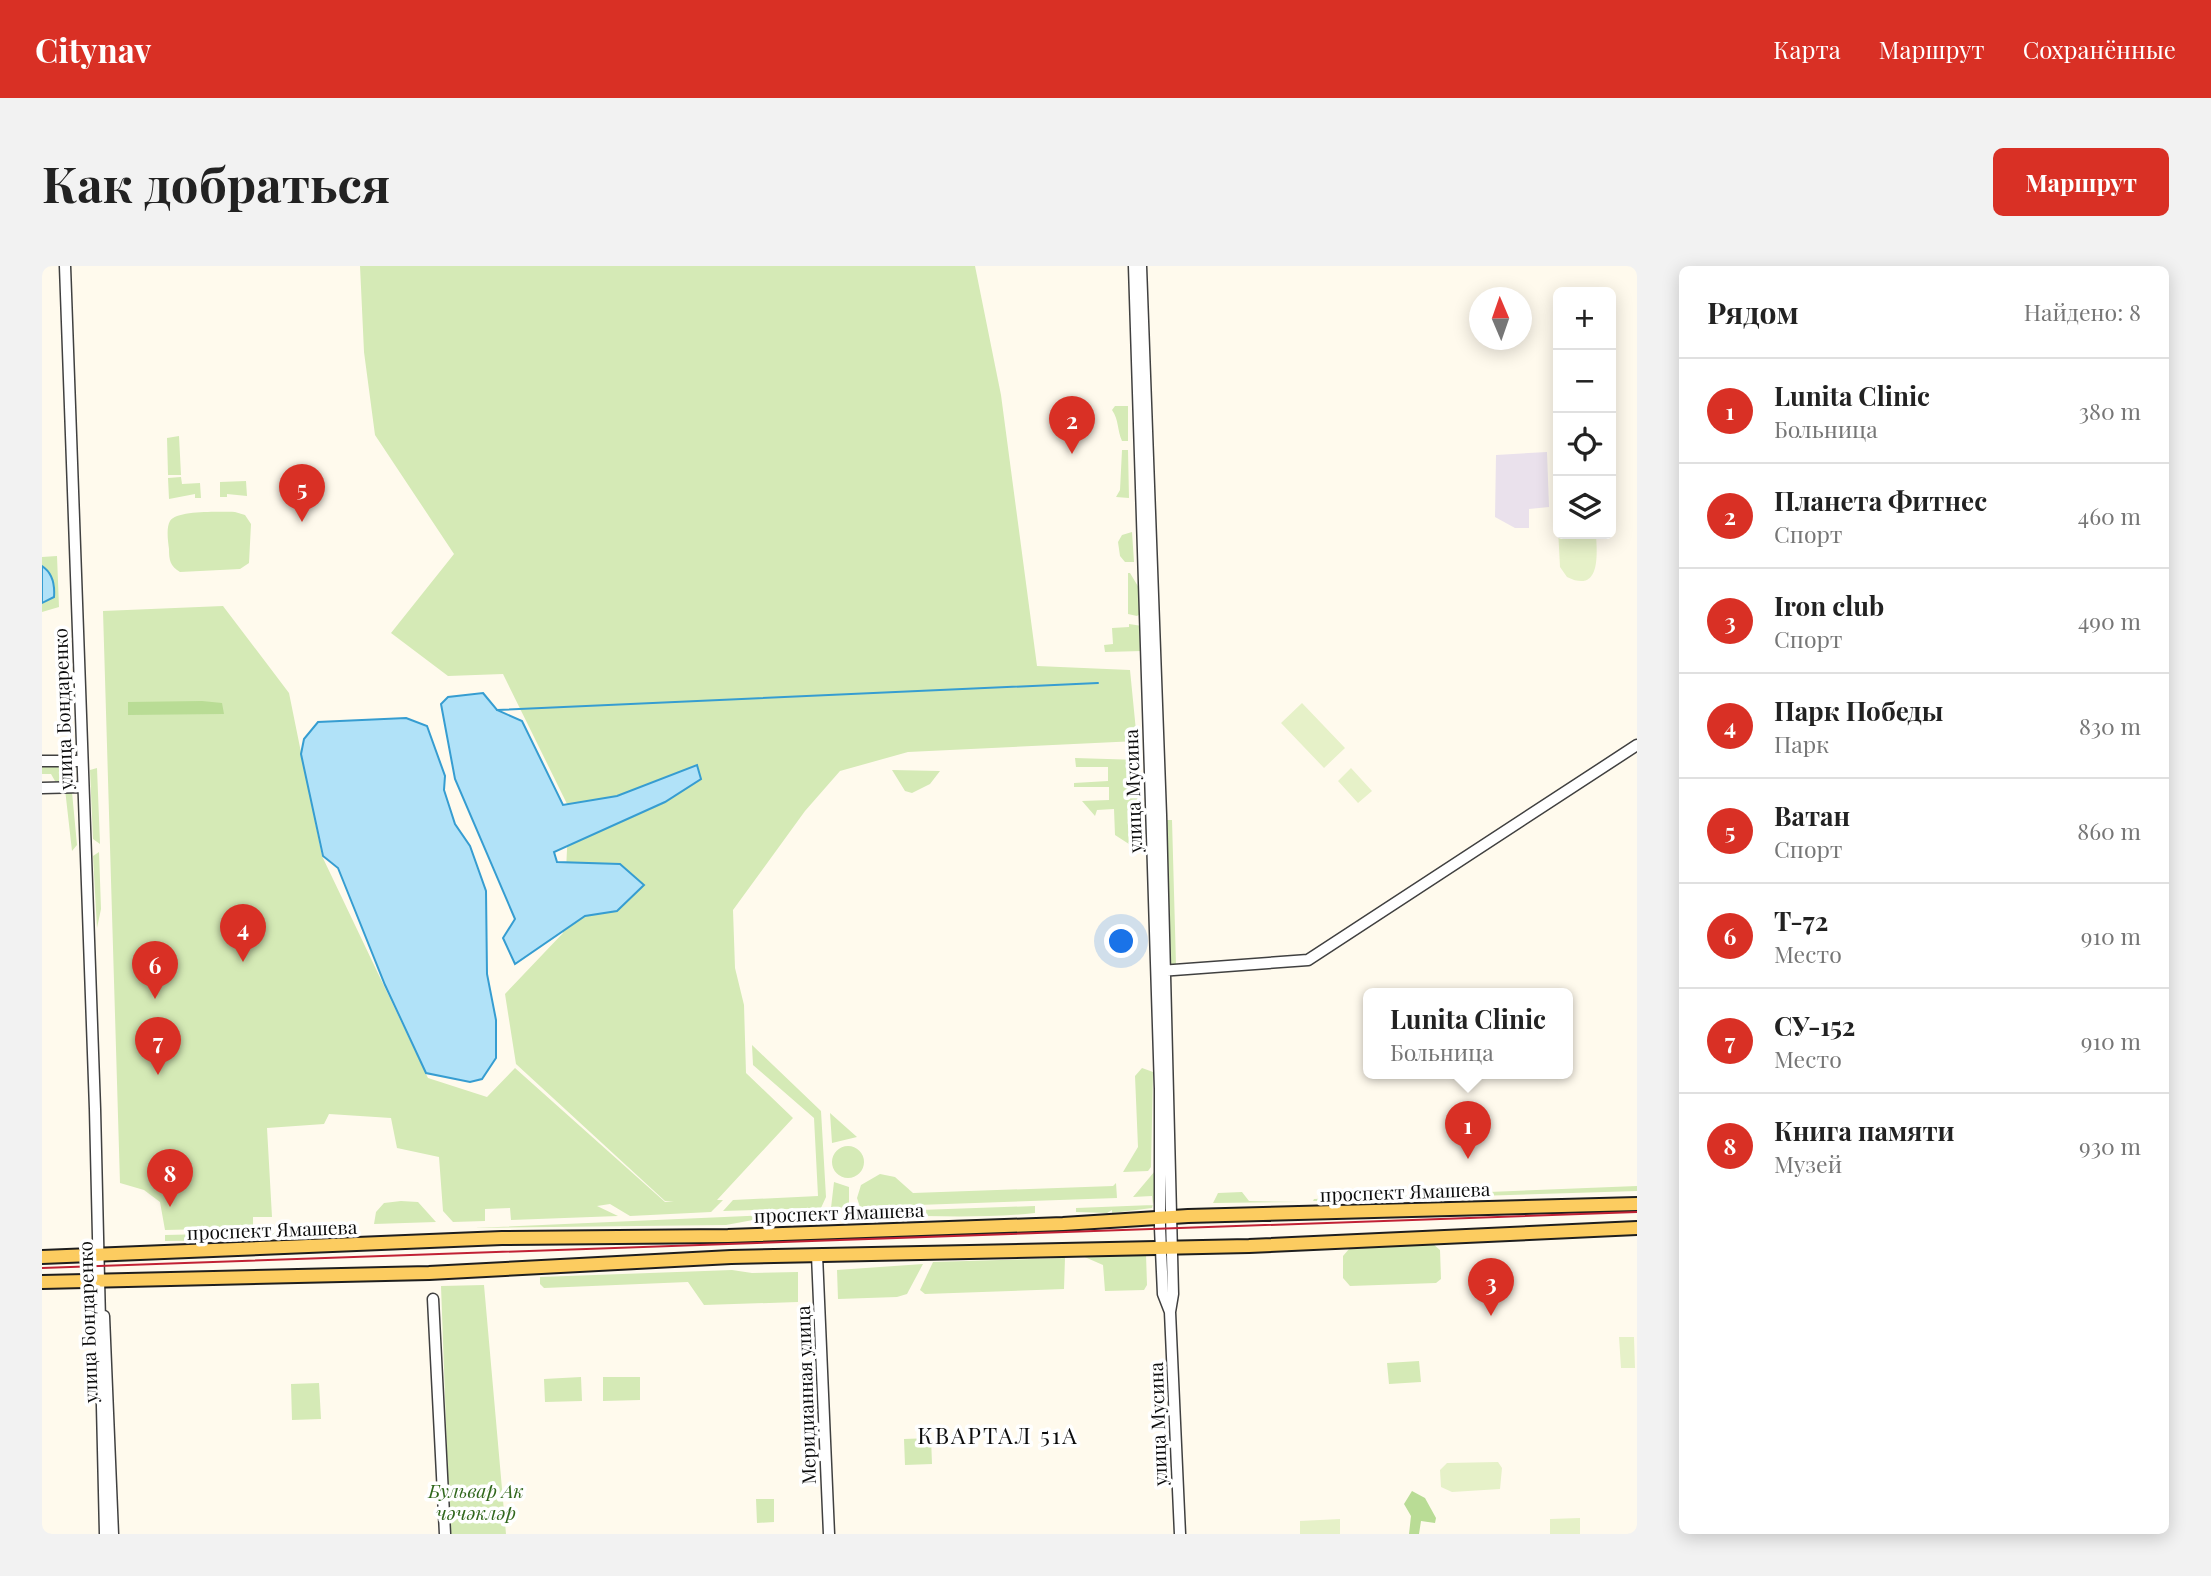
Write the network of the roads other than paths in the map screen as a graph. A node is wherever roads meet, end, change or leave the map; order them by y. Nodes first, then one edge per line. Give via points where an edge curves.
1 (65, 266) edge
2 (1134, 266) edge
3 (1141, 266) edge
4 (1637, 745) edge
5 (42, 761) edge
6 (82, 761) junction
7 (83, 786) junction
8 (42, 788) edge
9 (1160, 971) junction
10 (1637, 1204) edge
11 (1166, 1219) junction
12 (1637, 1228) edge
13 (1166, 1246) junction
14 (100, 1255) junction
15 (817, 1255) junction
16 (42, 1257) edge
17 (101, 1280) junction
18 (42, 1282) edge
19 (433, 1299) dead end
20 (105, 1534) edge
21 (113, 1534) edge
22 (446, 1534) edge
23 (829, 1534) edge
24 (1180, 1534) edge

1 - 6 street, улица Бондаренко
2 - 9 street, улица Мусина
3 - 9 street, улица Мусина
4 - 9 street via 1308,960
5 - 6 street
6 - 7 street, улица Бондаренко
7 - 8 street
7 - 14 street, улица Бондаренко
9 - 11 street, улица Мусина
10 - 11 main road, проспект Ямашева
11 - 13 street, улица Мусина
11 - 14 main road, проспект Ямашева
12 - 13 main road
13 - 15 main road
13 - 24 street, улица Мусина via 1163,1297 1170,1312
14 - 16 main road, проспект Ямашева
14 - 17 street, улица Бондаренко
15 - 17 main road via 429,1273
15 - 23 street, Меридианная улица
17 - 18 main road
17 - 20 street, улица Бондаренко
17 - 21 street, улица Бондаренко
19 - 22 street

